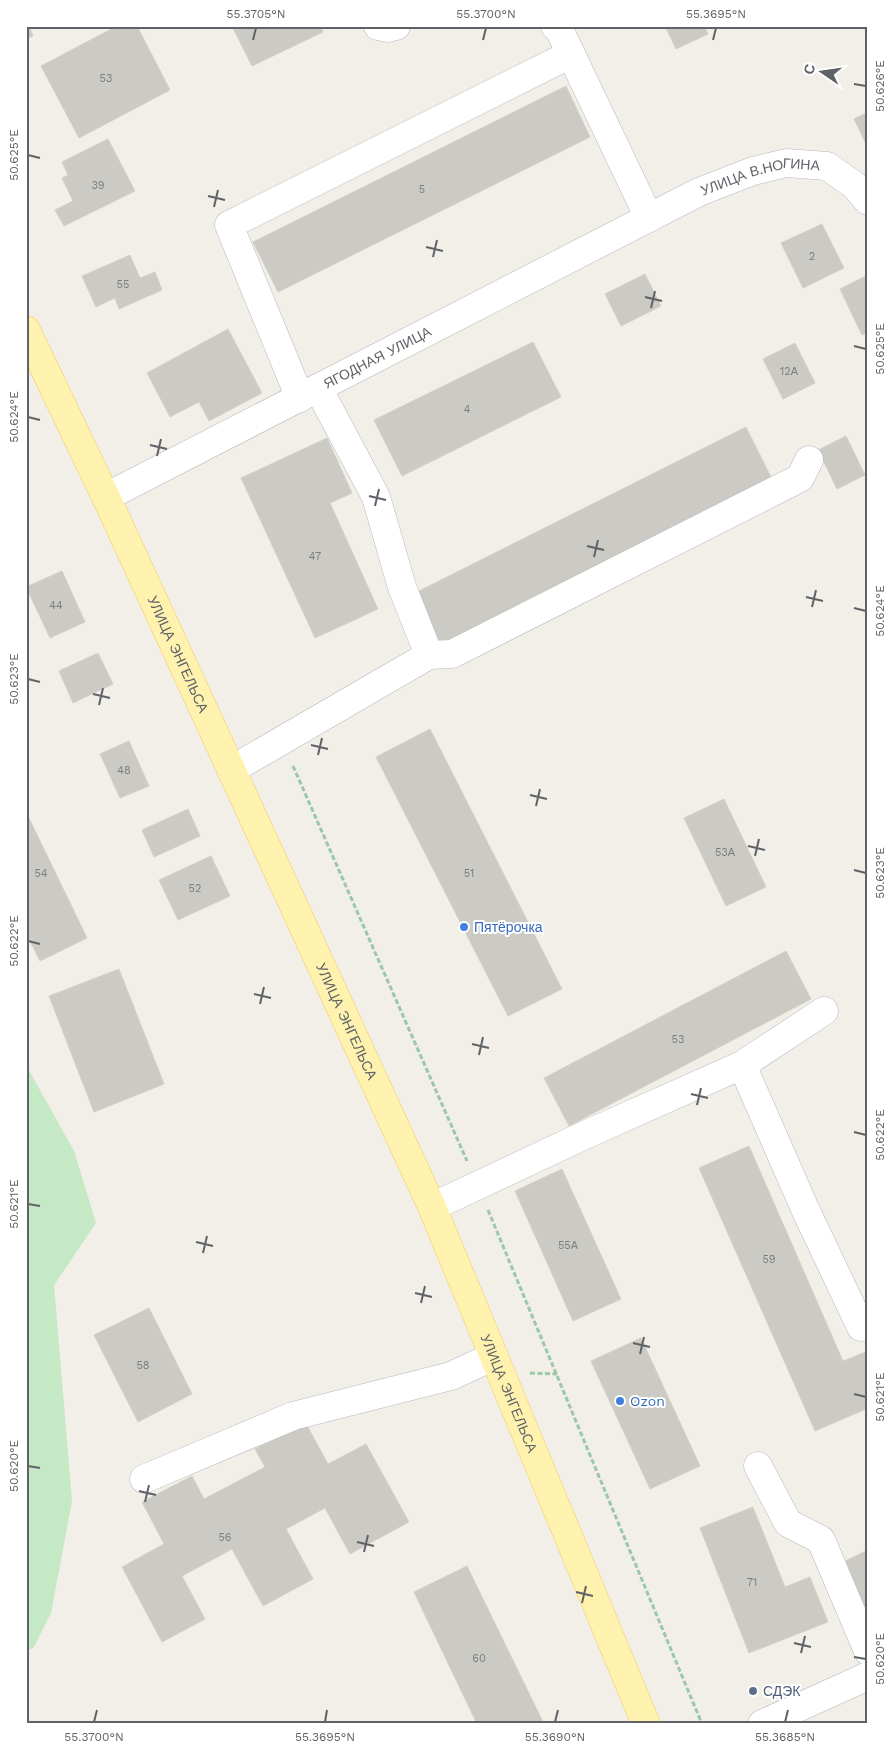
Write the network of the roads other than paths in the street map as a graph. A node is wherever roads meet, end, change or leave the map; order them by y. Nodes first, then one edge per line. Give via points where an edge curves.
1 (378, 26) edge
2 (396, 26) edge
3 (555, 26) edge
4 (571, 54) junction
5 (868, 201) edge
6 (648, 218) junction
7 (26, 330) edge
8 (309, 393) junction
9 (810, 460) dead end
10 (106, 497) junction
11 (429, 655) junction
12 (231, 770) junction
13 (824, 1011) dead end
14 (742, 1065) junction
15 (432, 1207) junction
16 (868, 1324) edge
17 (494, 1356) junction
18 (758, 1466) dead end
19 (144, 1479) dead end
20 (868, 1651) edge
21 (868, 1676) edge
22 (646, 1724) edge
23 (762, 1724) edge

1 - 2 street
3 - 4 street
4 - 6 street
4 - 8 street via 230,225
5 - 6 street, УЛИЦА В.НОГИНА via 854,185 827,166 786,163 753,171 699,192
6 - 8 street, ЯГОДНАЯ УЛИЦА
7 - 10 main road, УЛИЦА ЭНГЕЛЬСА
8 - 10 street, ЯГОДНАЯ УЛИЦА
8 - 11 street via 376,498 402,587
9 - 11 street via 800,478 452,654
10 - 12 main road, УЛИЦА ЭНГЕЛЬСА
11 - 12 street
12 - 15 main road, УЛИЦА ЭНГЕЛЬСА
13 - 14 street
14 - 15 street
14 - 16 street via 861,1327
15 - 17 main road, УЛИЦА ЭНГЕЛЬСА
17 - 19 street via 451,1376 293,1416
17 - 22 main road, УЛИЦА ЭНГЕЛЬСА
18 - 20 street via 788,1523 821,1540
21 - 23 street

